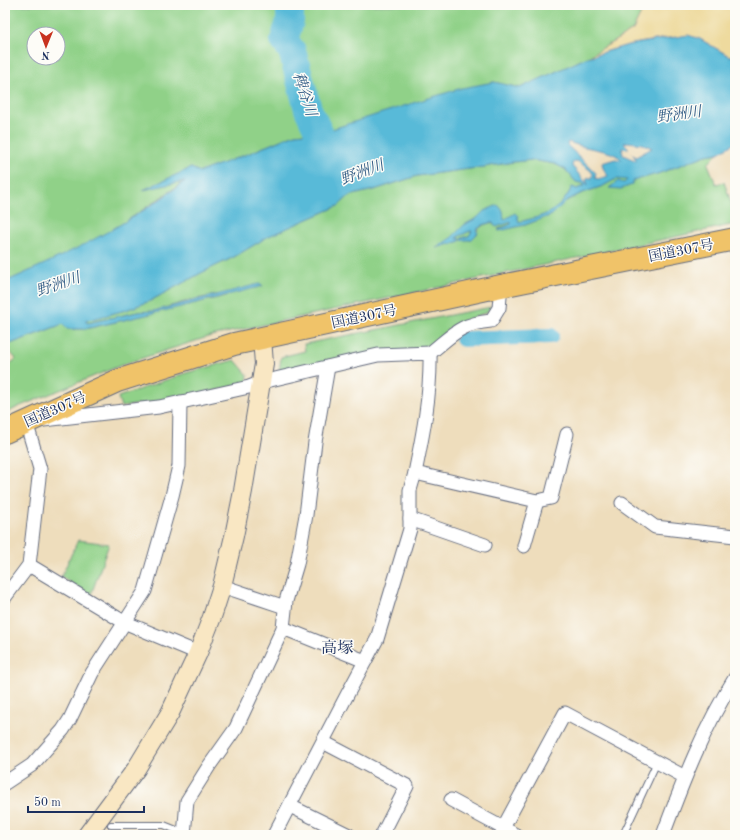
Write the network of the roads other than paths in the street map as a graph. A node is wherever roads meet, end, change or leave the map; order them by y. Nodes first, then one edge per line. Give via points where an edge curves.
1 (735, 240) edge
2 (501, 286) junction
3 (262, 338) junction
4 (430, 353) junction
5 (328, 367) junction
6 (262, 382) junction
7 (180, 402) junction
8 (26, 422) junction
9 (5, 432) edge
10 (567, 434) dead end
11 (414, 473) junction
12 (537, 501) junction
13 (622, 502) dead end
14 (410, 519) junction
15 (735, 536) edge
16 (485, 545) dead end
17 (524, 546) dead end
18 (29, 565) junction
19 (222, 586) junction
20 (5, 597) edge
21 (285, 607) junction
22 (124, 622) junction
23 (283, 628) junction
24 (198, 653) junction
25 (365, 662) junction
26 (735, 678) edge
27 (323, 742) junction
28 (657, 762) junction
29 (685, 777) junction
30 (5, 783) edge
31 (451, 800) dead end
32 (290, 806) junction
33 (111, 825) dead end
34 (503, 828) junction
35 (87, 835) edge
36 (186, 835) edge
37 (274, 835) edge
38 (349, 835) edge
39 (382, 835) edge
40 (516, 835) edge
41 (622, 835) edge
42 (663, 835) edge

1 - 2 highway, 国道307号
2 - 3 highway, 国道307号
2 - 4 street via 499,308 491,321 467,325 451,334
3 - 6 street
3 - 8 highway, 国道307号 via 234,344 117,381
4 - 5 street via 378,355
4 - 11 street via 425,426
5 - 6 street
5 - 21 street via 297,564
6 - 7 street
6 - 19 street via 234,536
7 - 8 street via 159,407
7 - 22 street via 180,466 145,591
8 - 9 highway, 国道307号
8 - 18 street via 40,469
10 - 12 street via 551,498
11 - 12 street
11 - 14 street via 410,490
12 - 17 street
13 - 15 street via 654,527
14 - 16 street
14 - 25 street via 410,529 377,639
18 - 20 street
18 - 22 street
19 - 21 street
19 - 24 street
21 - 23 street
22 - 24 street
22 - 30 street via 62,730 32,765
23 - 25 street
23 - 36 street via 236,728 187,801
24 - 35 street via 170,713 136,769
25 - 27 street
26 - 29 street
27 - 32 street
27 - 39 street via 407,786
28 - 29 street
28 - 34 street via 565,713
28 - 41 lane
29 - 42 street
31 - 34 street
32 - 37 street
32 - 38 street
33 - 36 lane via 164,825
34 - 40 street

